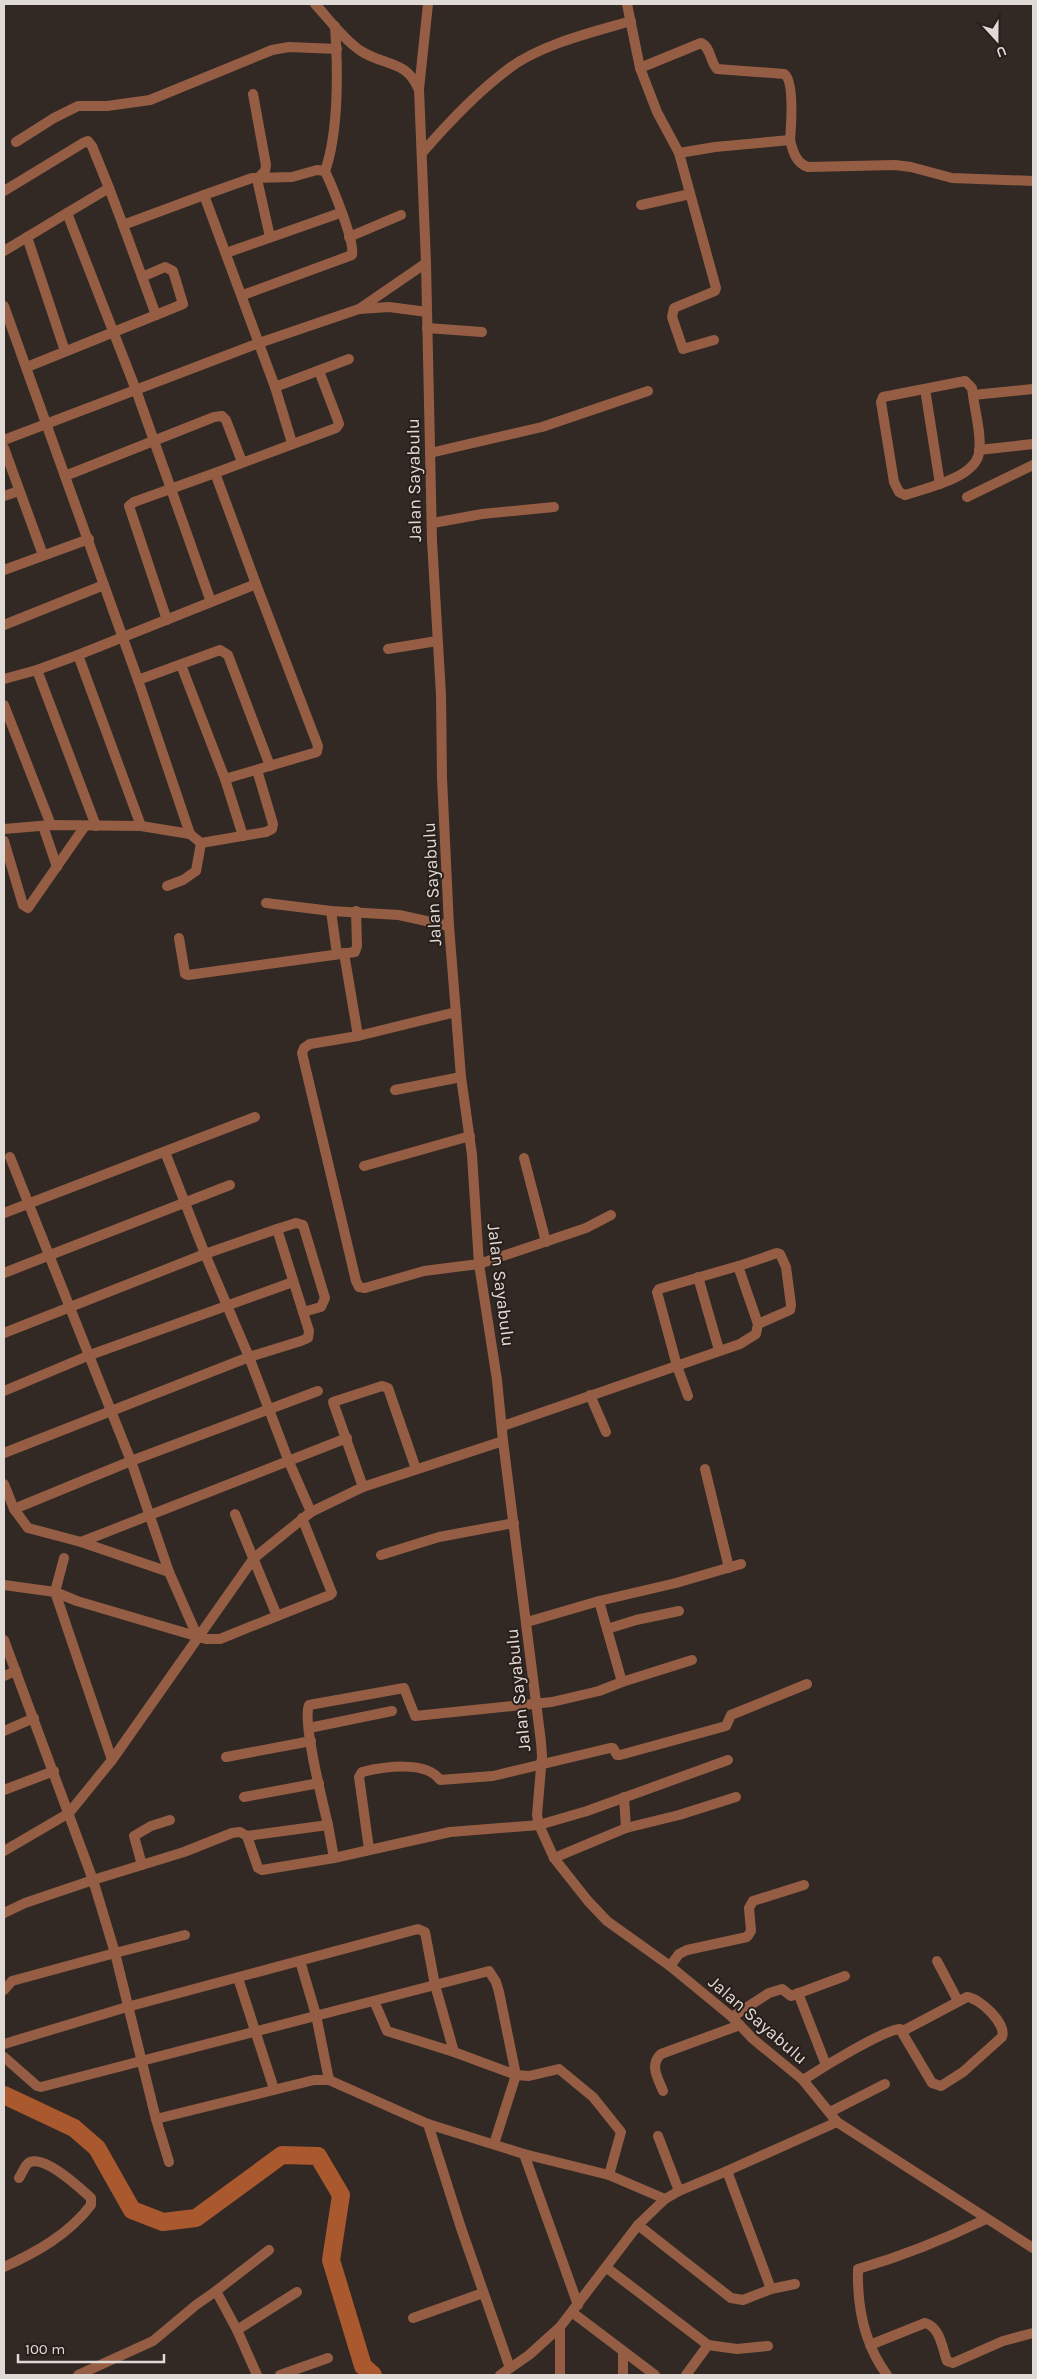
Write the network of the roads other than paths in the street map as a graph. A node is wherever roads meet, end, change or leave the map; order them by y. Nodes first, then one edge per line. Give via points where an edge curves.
1 (315, 4) edge
2 (428, 4) edge
3 (627, 4) edge
4 (632, 21) junction
5 (335, 26) junction
6 (337, 48) junction
7 (640, 68) junction
8 (419, 88) junction
9 (253, 94) dead end
10 (790, 140) junction
11 (16, 142) dead end
12 (422, 153) junction
13 (679, 153) junction
14 (325, 171) junction
15 (257, 179) junction
16 (1033, 181) edge
17 (109, 188) junction
18 (4, 191) edge
19 (690, 194) junction
20 (204, 195) junction
21 (641, 205) dead end
22 (67, 213) junction
23 (340, 213) junction
24 (401, 215) dead end
25 (123, 225) junction
26 (26, 237) junction
27 (270, 237) junction
28 (349, 237) junction
29 (4, 251) edge
30 (226, 253) junction
31 (426, 263) junction
32 (142, 277) junction
33 (243, 295) junction
34 (4, 306) edge
35 (359, 309) junction
36 (427, 312) junction
37 (156, 315) junction
38 (427, 328) junction
39 (482, 332) dead end
40 (113, 334) junction
41 (714, 340) dead end
42 (259, 343) junction
43 (65, 351) junction
44 (348, 359) dead end
45 (27, 367) junction
46 (319, 371) junction
47 (276, 387) junction
48 (925, 389) junction
49 (1033, 389) edge
50 (136, 390) junction
51 (648, 391) dead end
52 (973, 395) junction
53 (47, 424) junction
54 (4, 440) edge
55 (153, 440) junction
56 (292, 443) junction
57 (1033, 444) edge
58 (4, 448) edge
59 (979, 450) junction
60 (430, 453) junction
61 (242, 462) junction
62 (1033, 464) edge
63 (214, 473) junction
64 (65, 476) junction
65 (940, 484) junction
66 (170, 489) junction
67 (19, 491) junction
68 (4, 496) edge
69 (967, 496) dead end
70 (554, 507) dead end
71 (433, 523) junction
72 (89, 539) junction
73 (43, 556) junction
74 (4, 570) edge
75 (256, 584) junction
76 (104, 585) junction
77 (211, 602) junction
78 (167, 620) junction
79 (4, 624) edge
80 (122, 638) junction
81 (438, 641) junction
82 (388, 649) dead end
83 (78, 655) junction
84 (181, 665) junction
85 (37, 670) junction
86 (4, 679) edge
87 (138, 680) junction
88 (4, 705) edge
89 (270, 766) junction
90 (257, 770) junction
91 (225, 779) junction
92 (47, 826) junction
93 (91, 826) junction
94 (141, 826) junction
95 (4, 829) edge
96 (190, 834) junction
97 (243, 836) junction
98 (4, 841) edge
99 (201, 843) junction
100 (57, 867) junction
101 (167, 886) dead end
102 (266, 903) dead end
103 (331, 911) junction
104 (356, 911) junction
105 (449, 926) junction
106 (178, 938) dead end
107 (340, 953) junction
108 (456, 1012) junction
109 (358, 1036) junction
110 (461, 1077) junction
111 (396, 1090) dead end
112 (255, 1117) dead end
113 (470, 1136) junction
114 (165, 1152) junction
115 (10, 1157) dead end
116 (524, 1158) dead end
117 (364, 1166) dead end
118 (230, 1186) dead end
119 (186, 1203) junction
120 (28, 1204) junction
121 (4, 1213) edge
122 (611, 1215) dead end
123 (277, 1229) junction
124 (546, 1242) junction
125 (49, 1254) junction
126 (205, 1254) junction
127 (479, 1264) junction
128 (739, 1266) junction
129 (4, 1272) edge
130 (698, 1277) junction
131 (293, 1282) junction
132 (226, 1306) junction
133 (69, 1307) junction
134 (303, 1312) junction
135 (758, 1324) junction
136 (4, 1332) edge
137 (719, 1350) junction
138 (90, 1355) junction
139 (249, 1357) junction
140 (677, 1366) junction
141 (4, 1391) edge
142 (318, 1391) dead end
143 (590, 1395) junction
144 (688, 1396) dead end
145 (269, 1409) junction
146 (110, 1411) junction
147 (503, 1426) junction
148 (606, 1432) dead end
149 (347, 1438) junction
150 (503, 1442) junction
151 (4, 1453) edge
152 (131, 1461) junction
153 (289, 1462) junction
154 (416, 1469) junction
155 (704, 1470) dead end
156 (4, 1484) edge
157 (363, 1487) junction
158 (14, 1509) junction
159 (312, 1512) junction
160 (235, 1514) dead end
161 (150, 1516) junction
162 (302, 1518) junction
163 (514, 1523) junction
164 (81, 1542) junction
165 (381, 1556) dead end
166 (64, 1558) dead end
167 (254, 1558) junction
168 (741, 1564) dead end
169 (729, 1568) junction
170 (169, 1572) junction
171 (4, 1584) edge
172 (55, 1592) junction
173 (599, 1601) junction
174 (679, 1611) dead end
175 (277, 1616) junction
176 (527, 1622) junction
177 (607, 1629) junction
178 (198, 1638) junction
179 (4, 1640) edge
180 (692, 1660) dead end
181 (16, 1671) junction
182 (4, 1676) edge
183 (622, 1682) junction
184 (807, 1684) dead end
185 (537, 1704) junction
186 (392, 1711) dead end
187 (34, 1718) junction
188 (309, 1728) junction
189 (4, 1730) edge
190 (311, 1741) junction
191 (226, 1757) dead end
192 (112, 1760) junction
193 (728, 1760) dead end
194 (541, 1763) junction
195 (54, 1771) junction
196 (319, 1782) junction
197 (4, 1790) edge
198 (244, 1797) dead end
199 (624, 1797) junction
200 (736, 1797) dead end
201 (69, 1813) junction
202 (170, 1820) dead end
203 (328, 1825) junction
204 (539, 1825) junction
205 (626, 1828) junction
206 (247, 1836) junction
207 (369, 1849) junction
208 (4, 1852) edge
209 (334, 1858) junction
210 (554, 1858) junction
211 (142, 1865) junction
212 (93, 1880) junction
213 (804, 1884) dead end
214 (4, 1913) edge
215 (185, 1934) dead end
216 (115, 1953) junction
217 (300, 1961) junction
218 (937, 1961) dead end
219 (670, 1966) junction
220 (845, 1976) dead end
221 (238, 1978) junction
222 (435, 1985) junction
223 (4, 1990) edge
224 (798, 1993) junction
225 (374, 2000) junction
226 (958, 2001) junction
227 (127, 2006) junction
228 (316, 2015) junction
229 (732, 2017) junction
230 (740, 2025) junction
231 (256, 2031) junction
232 (903, 2031) junction
233 (4, 2044) edge
234 (454, 2052) junction
235 (4, 2057) edge
236 (141, 2062) junction
237 (826, 2065) junction
238 (516, 2075) junction
239 (329, 2080) junction
240 (803, 2080) junction
241 (885, 2084) dead end
242 (274, 2089) junction
243 (663, 2091) dead end
244 (830, 2112) junction
245 (156, 2120) junction
246 (838, 2122) junction
247 (428, 2124) junction
248 (658, 2136) dead end
249 (494, 2144) junction
250 (524, 2154) junction
251 (168, 2162) dead end
252 (728, 2172) junction
253 (609, 2175) junction
254 (19, 2178) dead end
255 (679, 2191) junction
256 (665, 2199) junction
257 (986, 2219) junction
258 (638, 2225) junction
259 (1033, 2248) edge
260 (269, 2250) dead end
261 (4, 2267) edge
262 (607, 2268) junction
263 (795, 2284) dead end
264 (771, 2289) junction
265 (216, 2291) junction
266 (297, 2292) dead end
267 (483, 2293) junction
268 (575, 2309) junction
269 (413, 2318) dead end
270 (560, 2327) junction
271 (236, 2330) junction
272 (1033, 2333) edge
273 (708, 2345) junction
274 (870, 2345) junction
275 (768, 2346) dead end
276 (623, 2353) junction
277 (328, 2358) dead end
278 (510, 2368) junction
279 (78, 2375) edge
280 (257, 2375) edge
281 (280, 2375) edge
282 (500, 2375) edge
283 (560, 2375) edge
284 (623, 2375) edge
285 (655, 2375) edge
286 (686, 2375) edge
287 (887, 2375) edge

1 - 5 street
2 - 8 street, Jalan Sayabulu
3 - 4 street
4 - 7 street
4 - 12 street via 569,40 508,69 468,103
5 - 6 street
5 - 8 street via 362,52 407,70
6 - 11 street via 272,50 150,100 78,106
6 - 14 street via 334,126
7 - 10 street via 702,43 718,69 784,74 789,80 791,98
7 - 13 street via 657,112
8 - 12 street, Jalan Sayabulu
9 - 15 street via 266,164 265,171
10 - 13 street
10 - 16 street via 795,157 808,167 895,165 952,178
12 - 31 street, Jalan Sayabulu
13 - 19 street
14 - 15 street
14 - 23 street
15 - 20 street
15 - 27 street
17 - 18 street via 88,141
17 - 22 street
17 - 25 street
19 - 21 street
19 - 41 street via 716,288 674,308 672,317 683,348
20 - 25 street
20 - 30 street
22 - 26 street
22 - 40 street
23 - 27 street
23 - 28 street
24 - 28 street
25 - 32 street
26 - 29 street
26 - 43 street
27 - 30 street
28 - 33 street via 353,250 349,257
30 - 33 street
31 - 35 street
31 - 36 street, Jalan Sayabulu
32 - 37 street
32 - 37 street via 165,267 173,271 183,304
33 - 42 street
34 - 45 street
35 - 36 street via 389,307
35 - 42 street
36 - 38 street, Jalan Sayabulu
37 - 40 street
38 - 39 street
38 - 60 street, Jalan Sayabulu
40 - 43 street
40 - 50 street
42 - 47 street
42 - 50 street
43 - 45 street
44 - 46 street
45 - 53 street
46 - 47 street
46 - 56 street via 339,424 336,428
47 - 56 street
48 - 52 street via 965,381 972,388
48 - 65 street
48 - 65 street via 882,399 893,476 896,490 905,495
49 - 52 street
50 - 53 street
50 - 55 street
51 - 60 street via 542,427
52 - 59 street
53 - 54 street
53 - 64 street
55 - 61 street via 222,416
55 - 64 street
55 - 66 street
56 - 61 street
57 - 59 street
58 - 67 street
59 - 65 street via 971,468
60 - 71 street, Jalan Sayabulu
61 - 63 street
62 - 69 street
63 - 66 street
63 - 75 street
64 - 72 street
66 - 77 street
66 - 78 street via 129,506
67 - 68 street
67 - 73 street
70 - 71 street
71 - 81 street, Jalan Sayabulu
72 - 73 street
72 - 76 street
73 - 74 street
75 - 77 street
75 - 89 street via 318,750 315,754
76 - 79 street
76 - 80 street
77 - 78 street
78 - 80 street
80 - 83 street
80 - 87 street
81 - 82 street
81 - 105 street, Jalan Sayabulu
83 - 85 street
83 - 94 street
84 - 87 street
84 - 89 street via 220,650 228,655
84 - 91 street
85 - 86 street
85 - 93 street
87 - 96 street
88 - 92 street
89 - 90 street
90 - 91 street
90 - 97 street via 272,829
91 - 97 street
92 - 93 street
92 - 95 street
92 - 100 street
93 - 94 street
93 - 100 street
94 - 96 street
96 - 99 street
97 - 99 street
98 - 100 street via 27,908 32,906
99 - 101 street via 196,871
102 - 103 street
103 - 104 street
103 - 107 street
104 - 105 street via 399,915
104 - 107 street via 356,949
105 - 108 street, Jalan Sayabulu
106 - 107 street via 183,969 188,976
107 - 109 street
108 - 109 street
108 - 110 street, Jalan Sayabulu
109 - 127 street via 310,1044 302,1053 359,1287 424,1271
110 - 111 street
110 - 113 street, Jalan Sayabulu
112 - 114 street
113 - 117 street
113 - 127 street, Jalan Sayabulu
114 - 119 street
114 - 120 street
115 - 120 street
116 - 124 street
118 - 119 street
119 - 125 street
119 - 126 street
120 - 121 street
120 - 125 street
122 - 124 street
123 - 126 street
123 - 131 street
123 - 134 street via 296,1223 302,1225 311,1249 324,1298 321,1307
124 - 127 street
125 - 129 street
125 - 133 street
126 - 132 street
126 - 133 street
127 - 147 street, Jalan Sayabulu
128 - 130 street
128 - 135 street
128 - 135 street via 777,1253 786,1267 790,1310
130 - 137 street
130 - 140 street via 657,1292
131 - 132 street
131 - 134 street
132 - 138 street
132 - 139 street
133 - 136 street
133 - 138 street
134 - 139 street via 310,1331 308,1338
135 - 137 street via 756,1334 750,1338
137 - 140 street
138 - 141 street
138 - 146 street
139 - 145 street
139 - 146 street
140 - 143 street
140 - 144 street
142 - 145 street
143 - 147 street
143 - 148 street
145 - 152 street
145 - 153 street
146 - 151 street
146 - 152 street
147 - 150 street, Jalan Sayabulu
149 - 153 street
149 - 154 street via 333,1402 385,1386
149 - 157 street
150 - 154 street
150 - 163 street, Jalan Sayabulu
152 - 158 street
152 - 161 street
153 - 159 street
153 - 161 street
154 - 157 street
155 - 169 street
156 - 158 street
157 - 159 street
158 - 164 street via 31,1530
159 - 162 street
160 - 167 street
161 - 164 street
161 - 170 street
162 - 167 street
162 - 175 street via 332,1593
163 - 165 street via 439,1536
163 - 176 street, Jalan Sayabulu
164 - 170 street
166 - 172 street
167 - 175 street
167 - 178 street
168 - 169 street
169 - 173 street
170 - 178 street
171 - 172 street
172 - 178 street
172 - 192 street
173 - 176 street
173 - 177 street
174 - 177 street
175 - 178 street via 220,1639
176 - 185 street, Jalan Sayabulu
177 - 183 street
178 - 192 street
179 - 181 street
180 - 183 street
181 - 182 street
181 - 187 street
183 - 185 street via 578,1696
184 - 194 street via 731,1715 726,1726 695,1736 620,1755 610,1748
185 - 188 street via 415,1716 402,1688 311,1704 307,1709
185 - 194 street, Jalan Sayabulu
186 - 188 street
187 - 189 street
187 - 195 street
188 - 190 street
190 - 191 street
190 - 196 street
192 - 201 street
193 - 199 street
194 - 204 street, Jalan Sayabulu
194 - 207 street via 493,1776 444,1781 424,1769 395,1766 362,1772 359,1782
195 - 197 street
195 - 201 street
196 - 198 street
196 - 203 street
199 - 204 street
199 - 205 street
200 - 205 street
201 - 208 street
201 - 212 street
202 - 211 street via 134,1836
203 - 206 street
203 - 209 street
204 - 207 street via 450,1832
204 - 210 street, Jalan Sayabulu
205 - 210 street
206 - 209 street via 258,1868 262,1870
206 - 211 street via 240,1832 232,1833
207 - 209 street
210 - 219 street, Jalan Sayabulu via 607,1920
211 - 212 street
212 - 214 street
212 - 216 street
213 - 219 street via 753,1901 749,1908 751,1931 747,1937 687,1950 679,1954
215 - 216 street
216 - 223 street via 12,1981
216 - 227 street
217 - 221 street
217 - 222 street via 418,1929 425,1932
217 - 228 street
218 - 226 street
219 - 229 street, Jalan Sayabulu
220 - 224 street
221 - 227 street
221 - 231 street
222 - 225 street
222 - 234 street
222 - 238 street via 489,1971 499,1992
224 - 229 street via 791,1996 782,1989 769,1993
224 - 237 street
225 - 228 street
225 - 234 street via 387,2032
226 - 232 street
226 - 232 street via 975,1998 1002,2026 1004,2033 963,2072 941,2086 932,2084
227 - 233 street
227 - 236 street
228 - 231 street
228 - 239 street
229 - 230 street, Jalan Sayabulu
230 - 240 street, Jalan Sayabulu
230 - 243 street via 661,2054 654,2066
231 - 236 street
231 - 242 street
232 - 237 street via 897,2029
234 - 238 street
235 - 236 street via 41,2087
236 - 245 street
237 - 240 street
238 - 249 street
238 - 253 street via 529,2076 559,2069 593,2096 621,2132
239 - 242 street
239 - 247 street
240 - 244 street, Jalan Sayabulu
241 - 244 street
242 - 245 street
244 - 246 street, Jalan Sayabulu
245 - 251 street
246 - 252 street
246 - 257 street, Jalan Sayabulu
247 - 249 street
247 - 267 street
248 - 255 street
249 - 250 street
250 - 253 street
250 - 268 street
252 - 255 street
252 - 264 street
253 - 256 street
254 - 261 street via 32,2161 52,2167 91,2198 91,2205 74,2225 46,2245
255 - 256 street
256 - 258 street
257 - 259 street, Jalan Sayabulu
257 - 274 street via 948,2238 858,2269 859,2309
258 - 262 street
258 - 264 street via 731,2298 744,2300
260 - 265 street
262 - 268 street
262 - 273 street
263 - 264 street
265 - 271 street
265 - 279 street via 153,2341
266 - 271 street
267 - 269 street
267 - 278 street
268 - 270 street
268 - 276 street
270 - 278 street
270 - 283 street
271 - 280 street
272 - 274 street via 1003,2341 953,2363 947,2361 931,2324 925,2323
273 - 275 street via 737,2348
273 - 286 street
274 - 287 street
276 - 284 street
276 - 285 street
277 - 281 street
278 - 282 street

